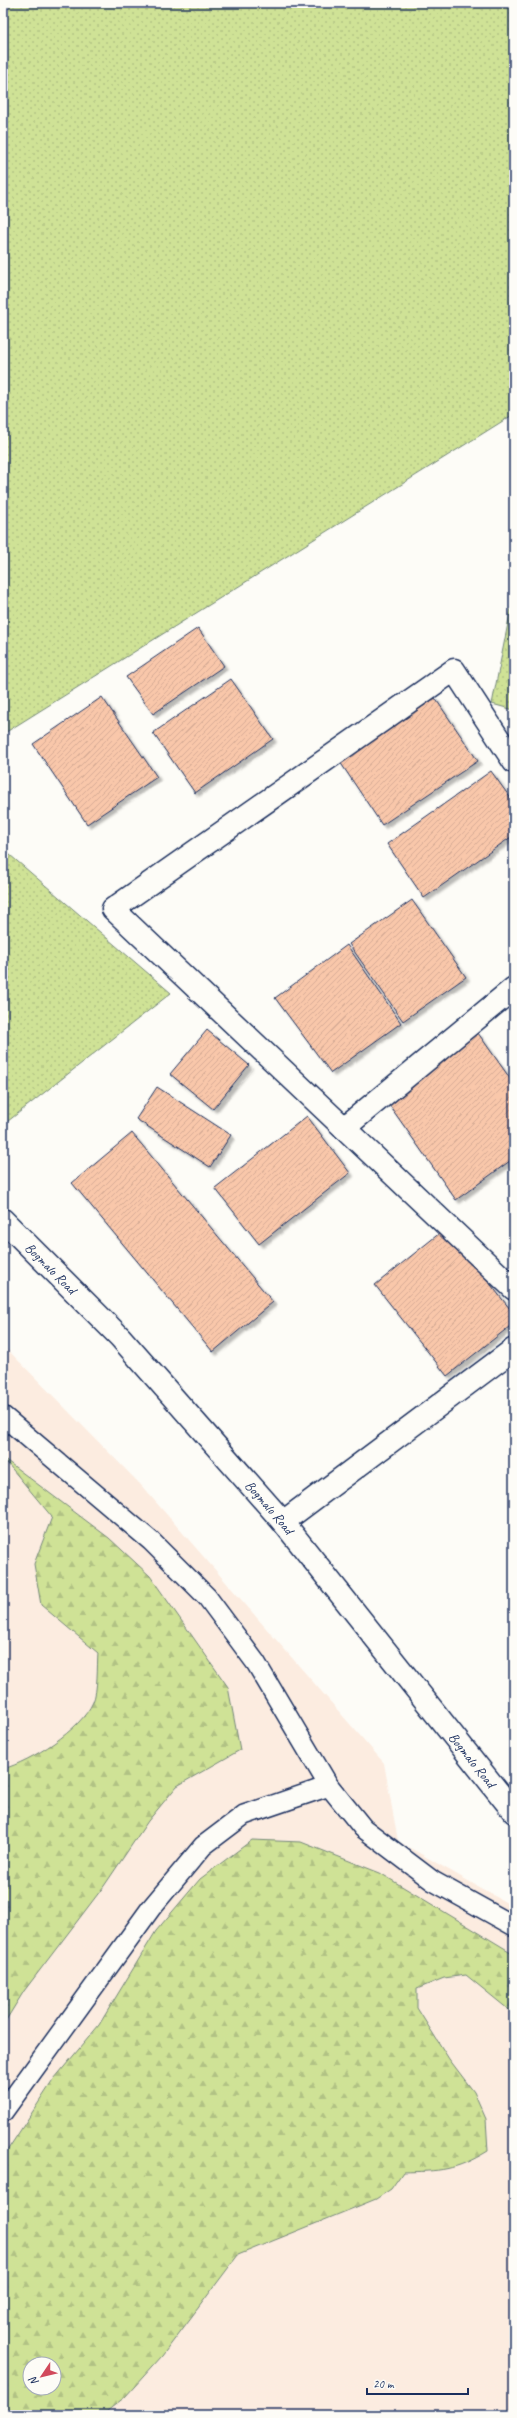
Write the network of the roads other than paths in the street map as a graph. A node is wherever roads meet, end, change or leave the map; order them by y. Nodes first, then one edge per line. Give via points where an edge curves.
1 (514, 762) edge
2 (514, 988) edge
3 (344, 1128) junction
4 (3, 1220) edge
5 (514, 1289) edge
6 (514, 1349) edge
7 (3, 1416) edge
8 (283, 1522) junction
9 (329, 1786) junction
10 (514, 1812) edge
11 (514, 1926) edge
12 (3, 2112) edge

1 - 3 street via 454,670 113,909
2 - 3 street
3 - 5 street
4 - 8 street, Bogmalo Road via 120,1337
6 - 8 street
7 - 9 lane via 151,1541 207,1597 256,1663
8 - 10 street, Bogmalo Road
9 - 11 lane via 363,1828 433,1881
9 - 12 lane via 244,1815 203,1846 151,1908

